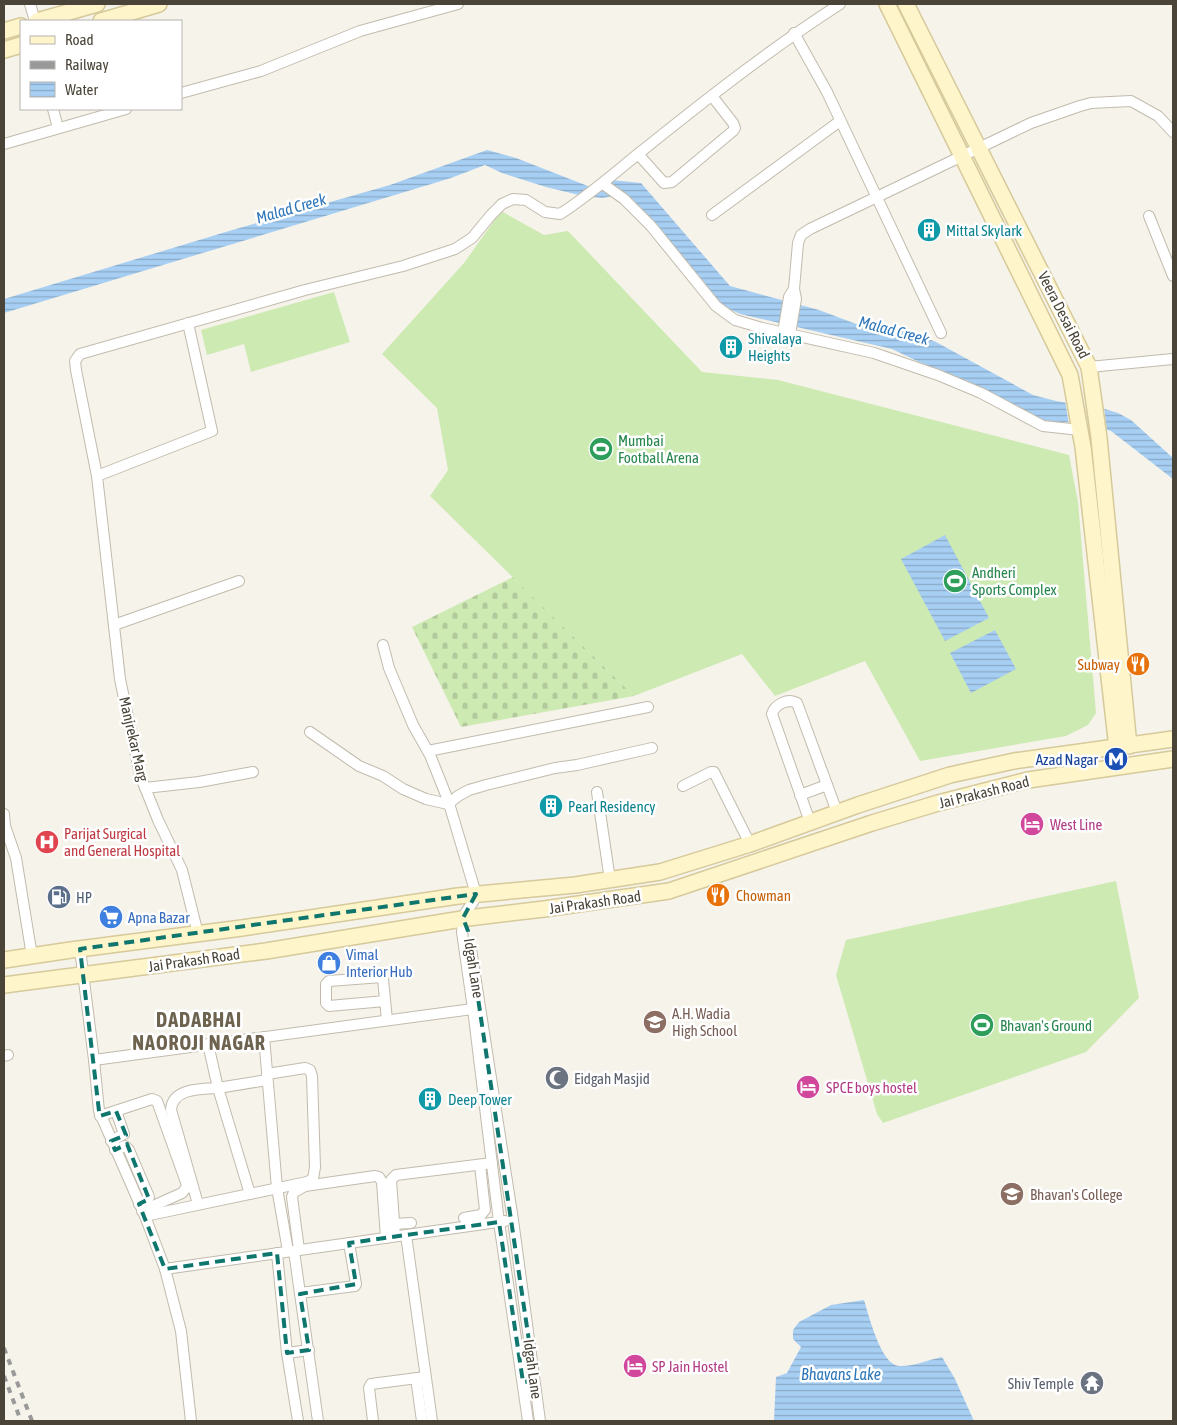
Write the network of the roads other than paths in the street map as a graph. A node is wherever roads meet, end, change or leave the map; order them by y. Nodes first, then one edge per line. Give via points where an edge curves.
1 (30, 4) edge
2 (97, 4) edge
3 (159, 4) edge
4 (458, 4) edge
5 (840, 4) edge
6 (887, 4) edge
7 (906, 4) edge
8 (36, 20) edge
9 (40, 20) edge
10 (104, 20) edge
11 (20, 26) edge
12 (4, 31) edge
13 (794, 33) junction
14 (20, 45) edge
15 (4, 50) edge
16 (182, 93) edge
17 (712, 96) junction
18 (53, 110) edge
19 (122, 110) edge
20 (840, 121) junction
21 (58, 128) junction
22 (1173, 132) edge
23 (4, 144) edge
24 (979, 147) junction
25 (638, 154) junction
26 (962, 155) junction
27 (603, 184) junction
28 (876, 197) junction
29 (712, 214) dead end
30 (1149, 216) dead end
31 (1173, 276) edge
32 (188, 323) junction
33 (787, 330) junction
34 (941, 333) dead end
35 (1173, 358) edge
36 (1089, 366) junction
37 (1080, 427) junction
38 (97, 476) junction
39 (239, 581) dead end
40 (114, 625) junction
41 (383, 645) dead end
42 (648, 707) dead end
43 (310, 732) dead end
44 (1173, 739) edge
45 (1123, 747) junction
46 (652, 748) dead end
47 (428, 751) junction
48 (1173, 759) edge
49 (253, 772) dead end
50 (827, 785) junction
51 (683, 786) dead end
52 (145, 788) junction
53 (597, 792) dead end
54 (800, 795) junction
55 (448, 804) junction
56 (837, 812) junction
57 (4, 814) edge
58 (810, 822) junction
59 (750, 844) junction
60 (610, 880) junction
61 (476, 894) junction
62 (463, 922) junction
63 (198, 934) junction
64 (80, 949) junction
65 (32, 956) junction
66 (4, 960) edge
67 (84, 975) junction
68 (4, 985) edge
69 (385, 1001) junction
70 (476, 1008) junction
71 (387, 1020) junction
72 (264, 1037) junction
73 (208, 1044) junction
74 (94, 1060) junction
75 (267, 1077) junction
76 (218, 1088) junction
77 (116, 1111) junction
78 (100, 1116) junction
79 (121, 1124) junction
80 (106, 1130) junction
81 (113, 1145) junction
82 (502, 1148) junction
83 (490, 1149) junction
84 (134, 1162) junction
85 (492, 1163) junction
86 (480, 1165) junction
87 (122, 1167) junction
88 (141, 1179) junction
89 (130, 1184) junction
90 (277, 1188) junction
91 (250, 1194) junction
92 (497, 1200) junction
93 (484, 1202) junction
94 (198, 1204) junction
95 (142, 1210) junction
96 (464, 1218) dead end
97 (513, 1220) junction
98 (500, 1222) junction
99 (411, 1223) dead end
100 (394, 1224) junction
101 (406, 1235) junction
102 (390, 1237) junction
103 (349, 1243) junction
104 (294, 1251) junction
105 (277, 1253) junction
106 (165, 1269) junction
107 (300, 1294) junction
108 (302, 1306) junction
109 (283, 1308) junction
110 (525, 1311) junction
111 (513, 1312) junction
112 (309, 1350) junction
113 (287, 1353) junction
114 (420, 1377) junction
115 (535, 1381) junction
116 (523, 1382) junction
117 (191, 1421) edge
118 (298, 1421) edge
119 (318, 1421) edge
120 (373, 1421) edge
121 (422, 1421) edge
122 (432, 1421) edge
123 (528, 1421) edge
124 (540, 1421) edge

1 - 8 street
2 - 9 main road
3 - 10 main road
4 - 16 street via 360,31 261,71
5 - 13 street
6 - 26 main road
7 - 24 main road, Veera Desai Road
11 - 12 main road
13 - 17 street
13 - 20 street
14 - 15 main road
17 - 25 street
17 - 25 street via 733,123 734,131 672,182 664,183
18 - 21 street
19 - 21 street
20 - 28 street
20 - 29 street
21 - 23 street
22 - 24 street via 1158,116 1131,101 1091,103 1039,119
24 - 26 street
24 - 36 main road, Veera Desai Road
25 - 27 street
26 - 28 street
26 - 37 main road via 1070,375
27 - 32 street, Manjrekar Marg via 560,214 545,212 526,200 513,199 502,204 472,238 455,249
27 - 33 street via 624,199 651,226 716,306 735,320
28 - 33 street via 801,235
28 - 34 street
30 - 31 street
32 - 38 street via 212,431
32 - 38 street, Manjrekar Marg via 80,354 75,361
33 - 37 street via 883,356 938,375 981,393 1043,426
35 - 36 street
36 - 45 main road, Veera Desai Road via 1099,438
37 - 45 main road
38 - 40 street, Manjrekar Marg
39 - 40 street
40 - 52 street, Manjrekar Marg via 120,679
41 - 47 street via 413,725
42 - 47 street
43 - 55 street via 359,766 403,789
44 - 45 main road, Jai Prakash Road
45 - 56 main road, Jai Prakash Road via 1014,761 950,775
46 - 55 street via 486,785 469,790
47 - 55 street
48 - 62 main road, Jai Prakash Road via 1028,780 938,803 669,891
49 - 52 street
50 - 54 street
50 - 54 street via 797,703 790,701 777,706 772,714
50 - 56 street
51 - 59 street via 714,772
52 - 63 street, Manjrekar Marg via 182,870
53 - 60 street
54 - 58 street
55 - 61 street
56 - 58 main road, Jai Prakash Road
57 - 65 street via 16,858
58 - 59 main road, Jai Prakash Road
59 - 60 main road, Jai Prakash Road via 674,869
60 - 61 main road, Jai Prakash Road
61 - 62 street
61 - 63 main road, Jai Prakash Road
62 - 67 main road, Jai Prakash Road
62 - 70 street, Idgah Lane
63 - 64 main road, Jai Prakash Road
64 - 65 main road, Jai Prakash Road
64 - 67 street
65 - 66 main road, Jai Prakash Road
67 - 68 main road, Jai Prakash Road
67 - 74 street
69 - 69 street via 382,977 329,981 326,984 326,1003 329,1006
69 - 71 street
70 - 71 street
70 - 82 street, Idgah Lane
70 - 83 street, Idgah Lane
71 - 72 street
72 - 73 street
72 - 75 street
73 - 74 street
73 - 76 street
74 - 78 street
75 - 76 street
75 - 90 street
75 - 90 street via 305,1068 312,1076 315,1174 307,1182
76 - 91 street
76 - 94 street via 189,1091 172,1102 171,1110
77 - 78 street
77 - 79 street
77 - 95 street via 157,1100 187,1185 182,1193
78 - 80 street
79 - 80 street
79 - 81 street via 124,1134
80 - 81 street
81 - 84 street via 126,1146
81 - 87 street
82 - 83 street
82 - 97 street, Idgah Lane
83 - 85 street, Idgah Lane
84 - 87 street
84 - 88 street
85 - 86 street
85 - 92 street, Idgah Lane
86 - 93 street
86 - 100 street via 396,1175 391,1180
87 - 89 street
88 - 89 street
88 - 95 street via 149,1198
89 - 95 street
90 - 91 street
90 - 104 street
91 - 94 street
92 - 93 street
92 - 98 street, Idgah Lane
93 - 96 street via 485,1210 481,1216
94 - 95 street
95 - 106 street
97 - 98 street
97 - 110 street, Idgah Lane
98 - 101 street
98 - 111 street, Idgah Lane
99 - 100 street
100 - 102 street
101 - 102 street
101 - 114 street
102 - 103 street
102 - 104 street via 379,1177 305,1186 294,1192 292,1197
103 - 104 street
103 - 107 street via 355,1286
104 - 105 street
104 - 107 street
105 - 106 street
105 - 109 street
106 - 117 street via 181,1331
107 - 108 street
108 - 109 street
108 - 112 street
109 - 113 street
110 - 111 street
110 - 115 street, Idgah Lane
111 - 116 street, Idgah Lane
112 - 113 street
112 - 119 street
113 - 118 street
114 - 120 street via 369,1386
114 - 121 street
114 - 122 street
115 - 116 street
115 - 124 street, Idgah Lane
116 - 123 street, Idgah Lane

